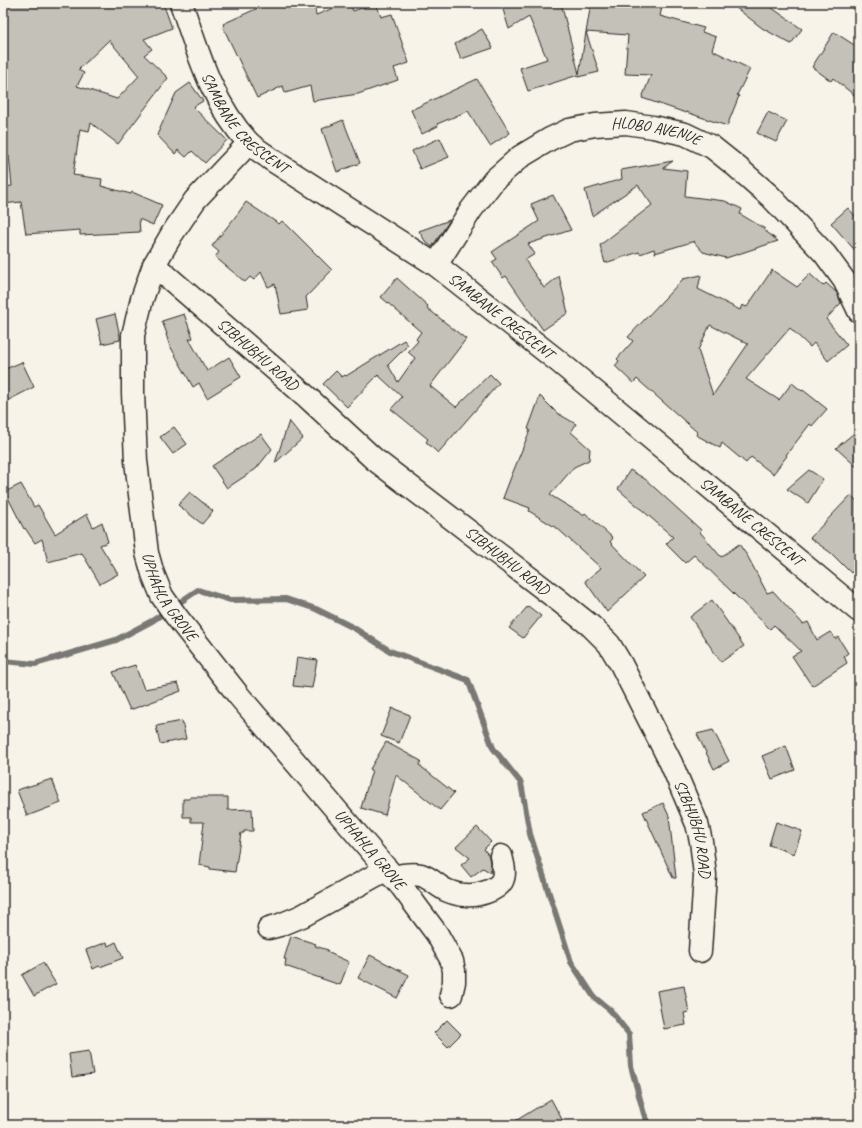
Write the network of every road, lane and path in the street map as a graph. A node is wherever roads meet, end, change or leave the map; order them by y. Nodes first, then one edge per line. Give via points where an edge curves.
1 (181, 3) edge
2 (249, 143) junction
3 (154, 265) junction
4 (436, 265) junction
5 (859, 311) edge
6 (859, 611) edge
7 (501, 856) dead end
8 (390, 873) junction
9 (269, 928) dead end
10 (700, 951) dead end
11 (450, 995) dead end

1 - 2 street, SAMBANE CRESCENT via 214,91 232,123
2 - 3 street, UPHAHLA GROVE via 195,200
2 - 4 street, SAMBANE CRESCENT
3 - 8 street, UPHAHLA GROVE via 133,335 136,461 153,574 162,596 176,616 239,696
3 - 10 street, SIBHUBHU ROAD via 307,397 374,459 558,599 609,644 671,763 697,824 705,875
4 - 5 street, HLOBO AVENUE via 471,210 494,180 520,157 569,130 626,123 685,134 712,147 737,167 770,196 826,254 844,280
4 - 6 street, SAMBANE CRESCENT via 558,361
7 - 8 street via 504,871 502,880 496,887 473,895 446,890 419,875
8 - 9 street via 302,916
8 - 11 street, UPHAHLA GROVE via 437,934 452,961 454,982

